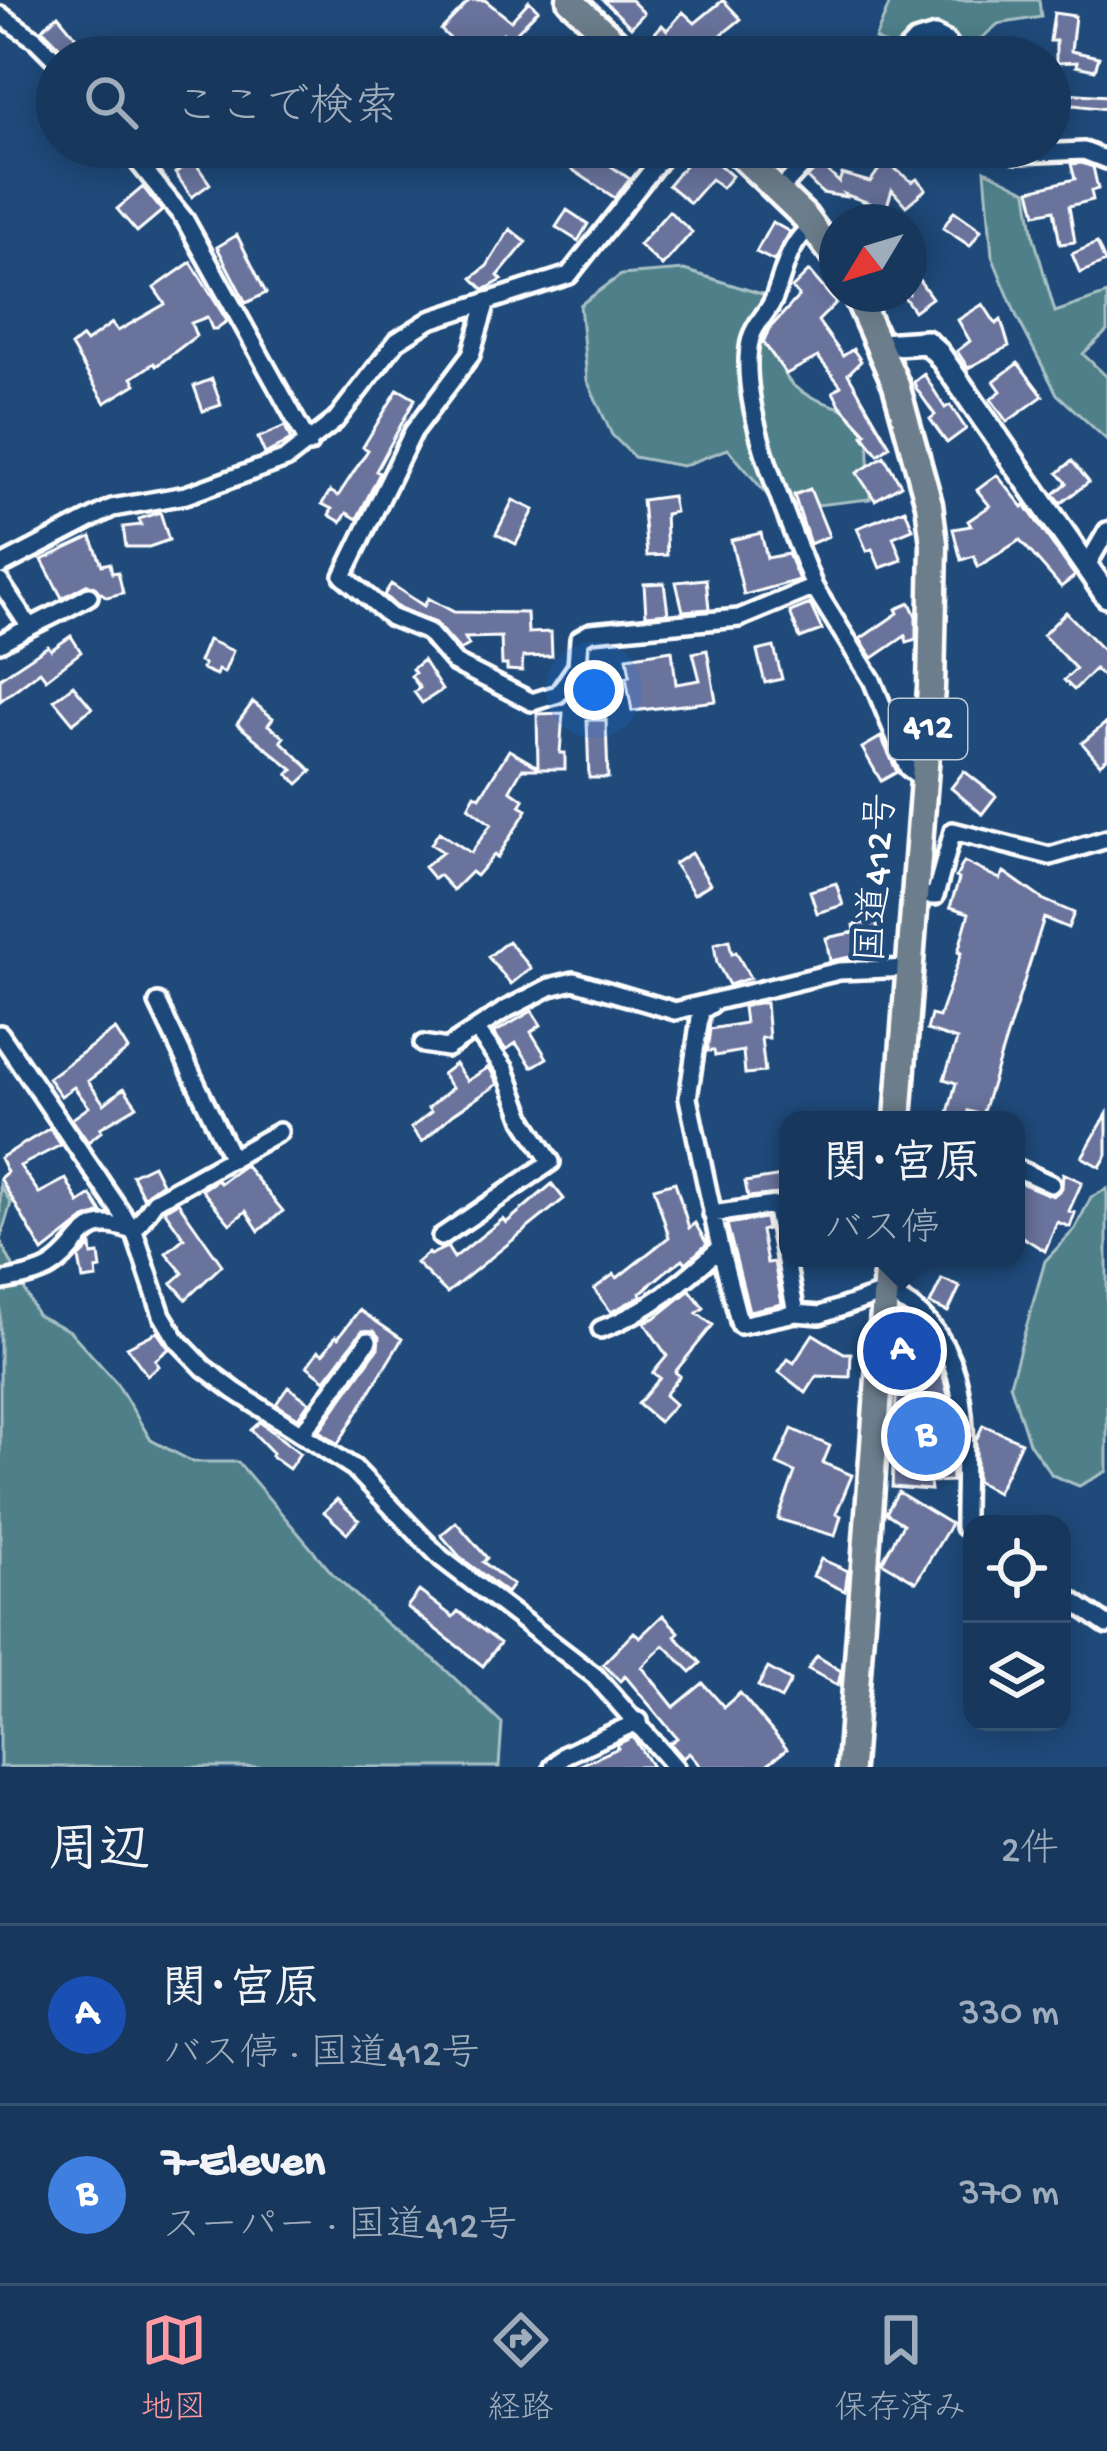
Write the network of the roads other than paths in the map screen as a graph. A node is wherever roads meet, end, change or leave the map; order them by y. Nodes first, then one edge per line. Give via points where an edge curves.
1 (570, 0) edge
2 (0, 15) edge
3 (609, 36) edge
4 (36, 40) edge
5 (1071, 152) edge
6 (1107, 160) edge
7 (143, 168) edge
8 (653, 168) edge
9 (755, 168) edge
10 (800, 168) edge
11 (779, 190) junction
12 (812, 226) junction
13 (819, 236) edge
14 (487, 301) junction
15 (865, 312) edge
16 (881, 345) junction
17 (309, 444) junction
18 (1107, 531) edge
19 (0, 566) edge
20 (1085, 569) junction
21 (0, 582) edge
22 (814, 587) junction
23 (89, 596) dead end
24 (1107, 596) edge
25 (28, 626) junction
26 (0, 643) edge
27 (924, 780) junction
28 (1107, 838) edge
29 (914, 896) junction
30 (909, 968) junction
31 (719, 999) junction
32 (158, 1004) dead end
33 (476, 1029) junction
34 (0, 1034) edge
35 (423, 1044) dead end
36 (899, 1111) edge
37 (279, 1132) dead end
38 (232, 1159) junction
39 (1025, 1172) edge
40 (1051, 1184) dead end
41 (712, 1214) junction
42 (779, 1226) edge
43 (134, 1232) junction
44 (441, 1237) dead end
45 (720, 1248) junction
46 (787, 1267) edge
47 (888, 1267) edge
48 (0, 1282) edge
49 (886, 1292) junction
50 (796, 1313) junction
51 (602, 1329) dead end
52 (368, 1341) dead end
53 (303, 1432) junction
54 (964, 1515) edge
55 (1071, 1600) edge
56 (1107, 1625) edge
57 (639, 1721) junction
58 (554, 1767) edge
59 (675, 1767) edge
60 (850, 1767) edge

1 - 3 highway
2 - 4 street
5 - 6 street
7 - 17 street via 203,250
8 - 14 street via 569,275
9 - 11 highway
10 - 11 street
11 - 12 highway
12 - 13 highway
12 - 22 street via 796,238 773,302 752,333 748,375
14 - 17 street via 397,341
14 - 22 street via 471,355 413,432 343,576 392,617 428,632 455,664 532,702 558,694 577,666 579,639 591,632 740,618
15 - 16 highway, 国道412号 / 412
16 - 20 main road via 926,342 938,353
16 - 27 highway, 国道412号 / 412 via 919,462 934,544
17 - 19 street via 186,495 112,508
18 - 20 street
20 - 24 main road
21 - 25 street
22 - 27 street via 872,680 908,768
23 - 25 street
25 - 26 street
27 - 29 highway, 国道412号 / 412
28 - 29 street via 1050,856 953,831 934,896
29 - 30 highway, 国道412号 / 412
30 - 31 street via 839,971
30 - 36 highway, 国道412号 / 412
31 - 33 street via 675,1011 574,981
31 - 41 street via 700,1011 688,1097
32 - 38 street
33 - 35 street via 447,1048
33 - 44 street via 506,1069 550,1162
34 - 43 street
37 - 38 street
38 - 43 street via 155,1201
39 - 40 street
41 - 42 street via 775,1205
41 - 45 street
43 - 48 street via 116,1224 90,1228 54,1266
43 - 53 street via 177,1340 220,1380
45 - 50 street via 740,1325
45 - 51 street via 683,1283
46 - 50 street
47 - 49 highway
49 - 50 street via 820,1315
49 - 54 street via 911,1304 946,1345 962,1386
49 - 60 highway
52 - 53 street
53 - 57 street via 354,1468 441,1558 596,1676
55 - 56 street
57 - 58 street
57 - 59 street

